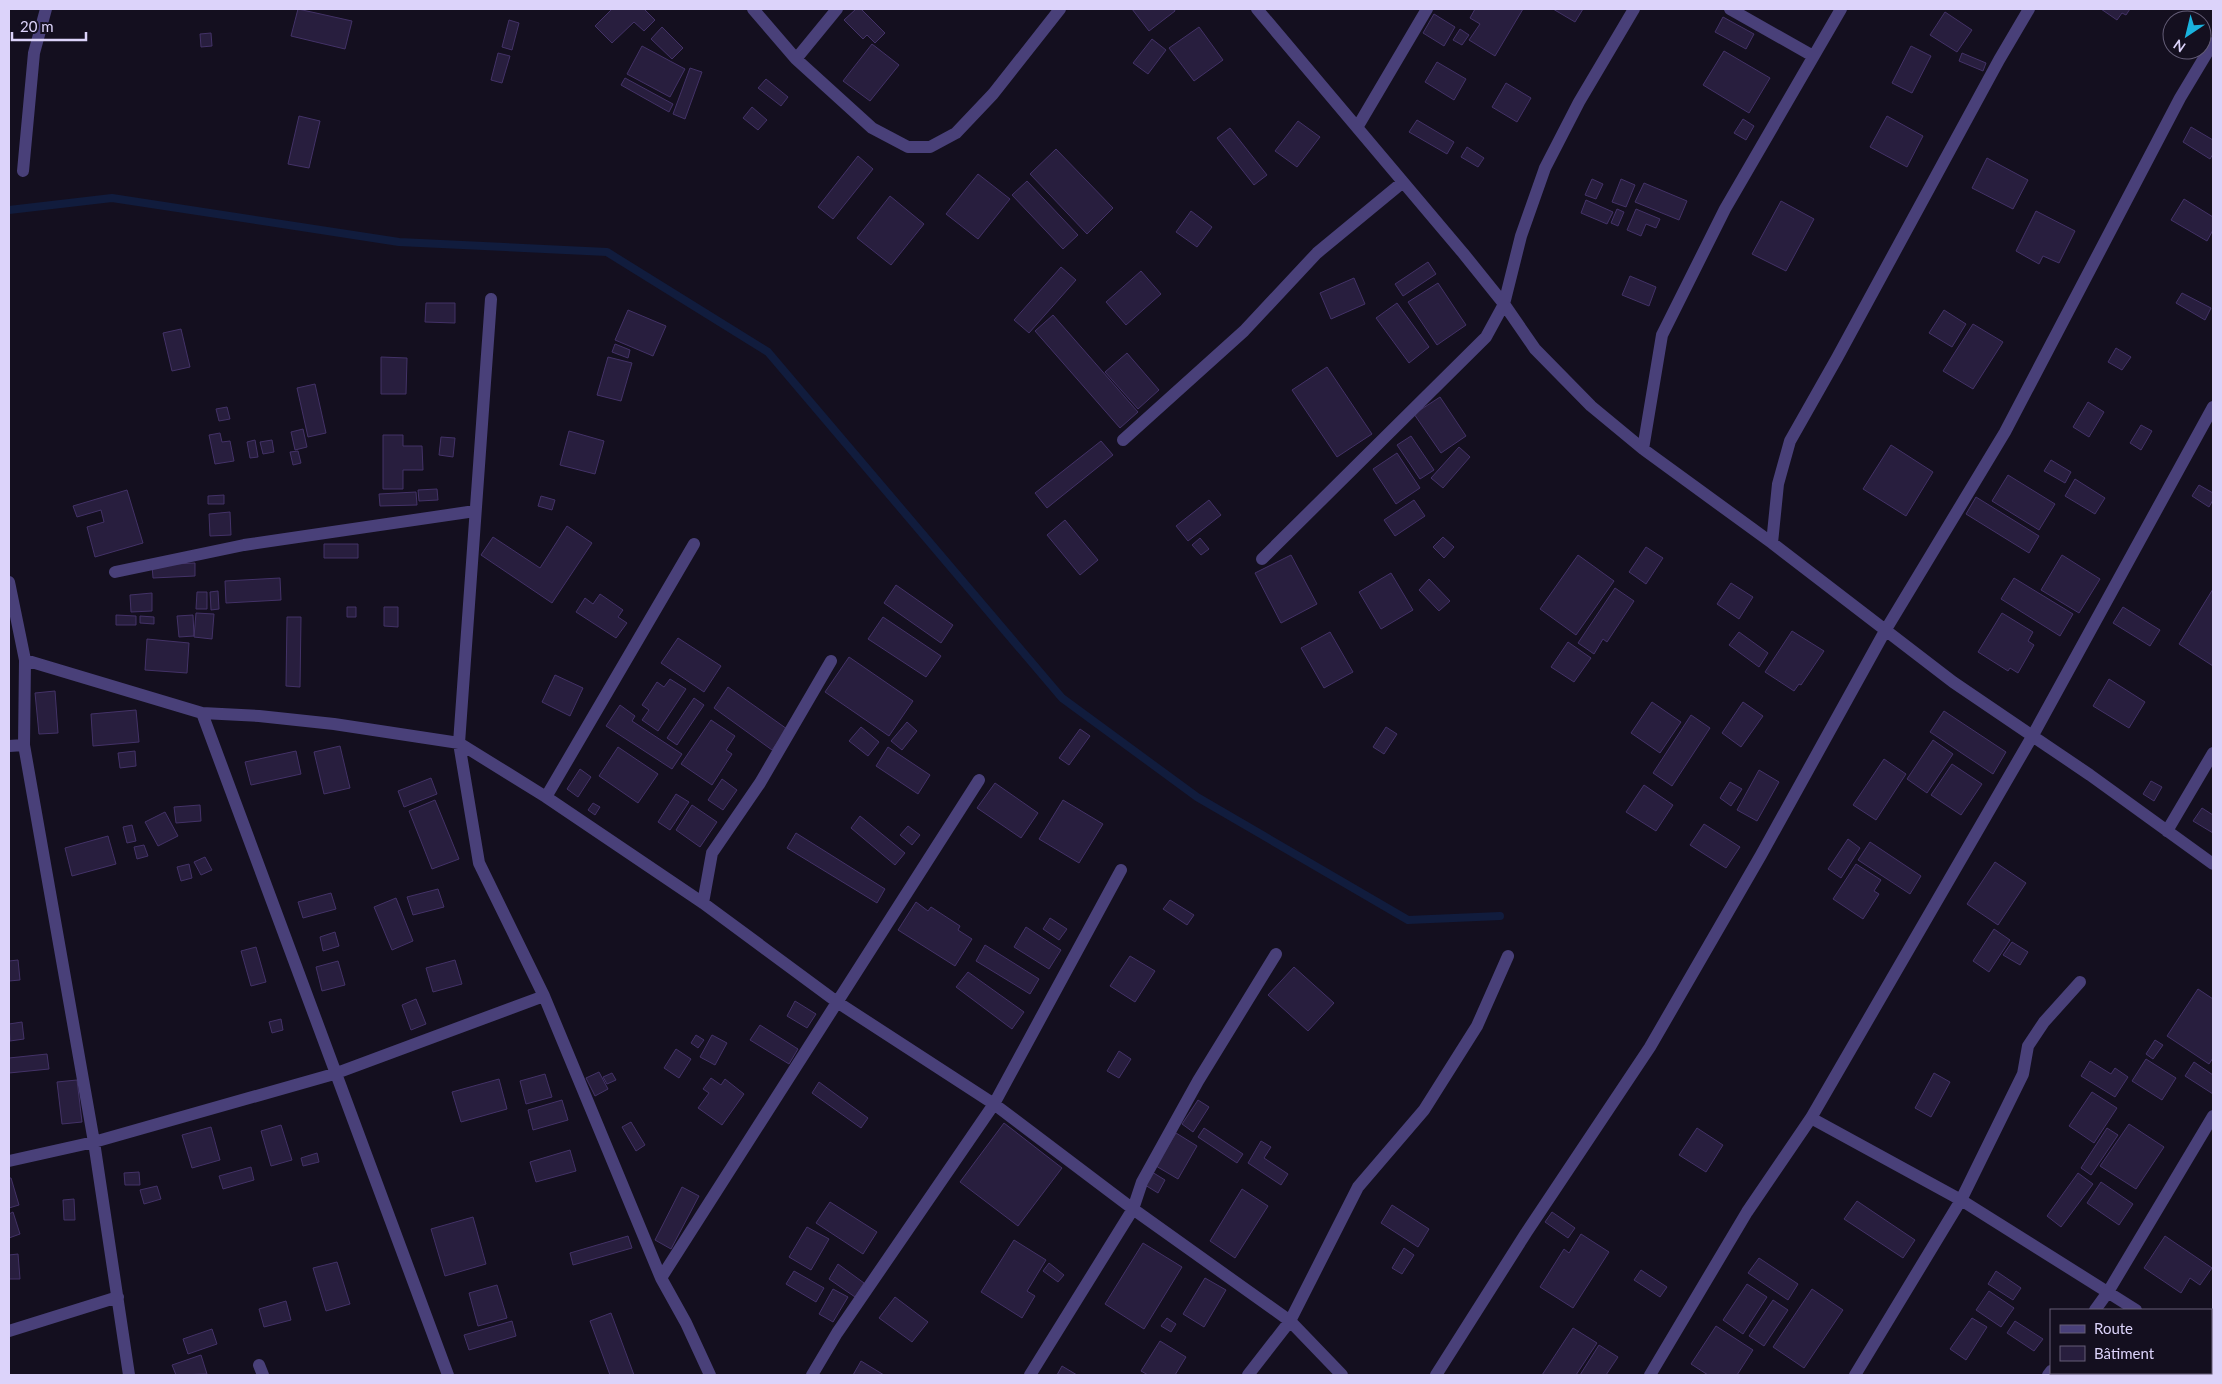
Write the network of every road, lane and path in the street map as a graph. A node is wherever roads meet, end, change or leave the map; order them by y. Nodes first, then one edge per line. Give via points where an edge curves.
1 (46, 9) edge
2 (753, 9) edge
3 (837, 9) edge
4 (1060, 9) edge
5 (1257, 9) edge
6 (1427, 9) edge
7 (1634, 9) edge
8 (1730, 9) edge
9 (1840, 9) edge
10 (2029, 9) edge
11 (2213, 43) edge
12 (1813, 56) junction
13 (796, 59) junction
14 (1358, 126) junction
15 (23, 170) dead end
16 (1403, 182) junction
17 (491, 299) dead end
18 (1504, 304) junction
19 (2213, 407) edge
20 (1123, 440) dead end
21 (1643, 449) junction
22 (475, 511) junction
23 (694, 544) dead end
24 (1772, 544) junction
25 (1262, 559) dead end
26 (115, 572) dead end
27 (9, 582) edge
28 (1885, 631) junction
29 (26, 660) junction
30 (831, 662) dead end
31 (202, 713) junction
32 (2033, 735) junction
33 (459, 743) junction
34 (24, 745) junction
35 (9, 746) edge
36 (2213, 753) edge
37 (979, 780) dead end
38 (546, 797) junction
39 (2168, 832) junction
40 (2213, 864) edge
41 (1121, 870) dead end
42 (703, 903) junction
43 (1276, 954) dead end
44 (1508, 956) dead end
45 (2080, 982) dead end
46 (544, 996) junction
47 (837, 1002) junction
48 (334, 1074) junction
49 (994, 1104) junction
50 (2213, 1116) edge
51 (1811, 1118) junction
52 (94, 1142) junction
53 (9, 1161) edge
54 (1961, 1200) junction
55 (1133, 1209) junction
56 (660, 1278) junction
57 (2108, 1292) junction
58 (118, 1297) junction
59 (2096, 1309) edge
60 (2134, 1309) edge
61 (1290, 1321) junction
62 (9, 1331) edge
63 (129, 1375) edge
64 (448, 1375) edge
65 (710, 1375) edge
66 (812, 1375) edge
67 (1030, 1375) edge
68 (1248, 1375) edge
69 (1342, 1375) edge
70 (1436, 1375) edge
71 (1650, 1375) edge
72 (1855, 1375) edge

1 - 15 street via 34,53
2 - 13 street
3 - 13 street
4 - 13 street via 993,94 956,133 930,147 908,147 872,128
5 - 14 street
6 - 14 street
7 - 18 street via 1579,102 1545,168
8 - 12 street
9 - 12 street
10 - 24 street via 1790,441 1778,484
11 - 28 street via 2180,98 2005,432
12 - 21 street via 1725,208 1662,335
14 - 16 street
16 - 18 street
16 - 20 street via 1317,253 1244,330
17 - 22 street
18 - 21 street via 1535,349 1591,406
18 - 25 street via 1486,337
19 - 32 street
21 - 24 street
22 - 26 street via 244,545
22 - 33 street
23 - 38 street
24 - 28 street
27 - 29 street
28 - 32 street via 1953,682
28 - 70 street via 1650,1047 1526,1232
29 - 31 street
29 - 34 street
30 - 42 street via 760,783 712,852
31 - 33 street via 334,724
31 - 48 street
32 - 39 street
32 - 51 street
33 - 38 street
33 - 46 street via 479,863
34 - 35 street
34 - 52 street
36 - 39 street
37 - 47 street
38 - 42 street
39 - 40 street
41 - 49 street
42 - 47 street
43 - 55 street via 1198,1081 1147,1173
44 - 61 street via 1477,1026 1424,1110 1358,1187
45 - 54 street via 2044,1022 2028,1046 2023,1074
46 - 48 street
46 - 56 street
47 - 49 street
47 - 56 street
48 - 52 street
48 - 64 street
49 - 55 street
49 - 66 street via 837,1333
50 - 57 street
51 - 54 street
51 - 71 street via 1747,1212
52 - 53 street
52 - 58 street
54 - 57 street
54 - 72 street
55 - 61 street
55 - 67 street
56 - 65 street
57 - 59 street
57 - 60 street
58 - 62 street
58 - 63 street
61 - 68 street
61 - 69 street

